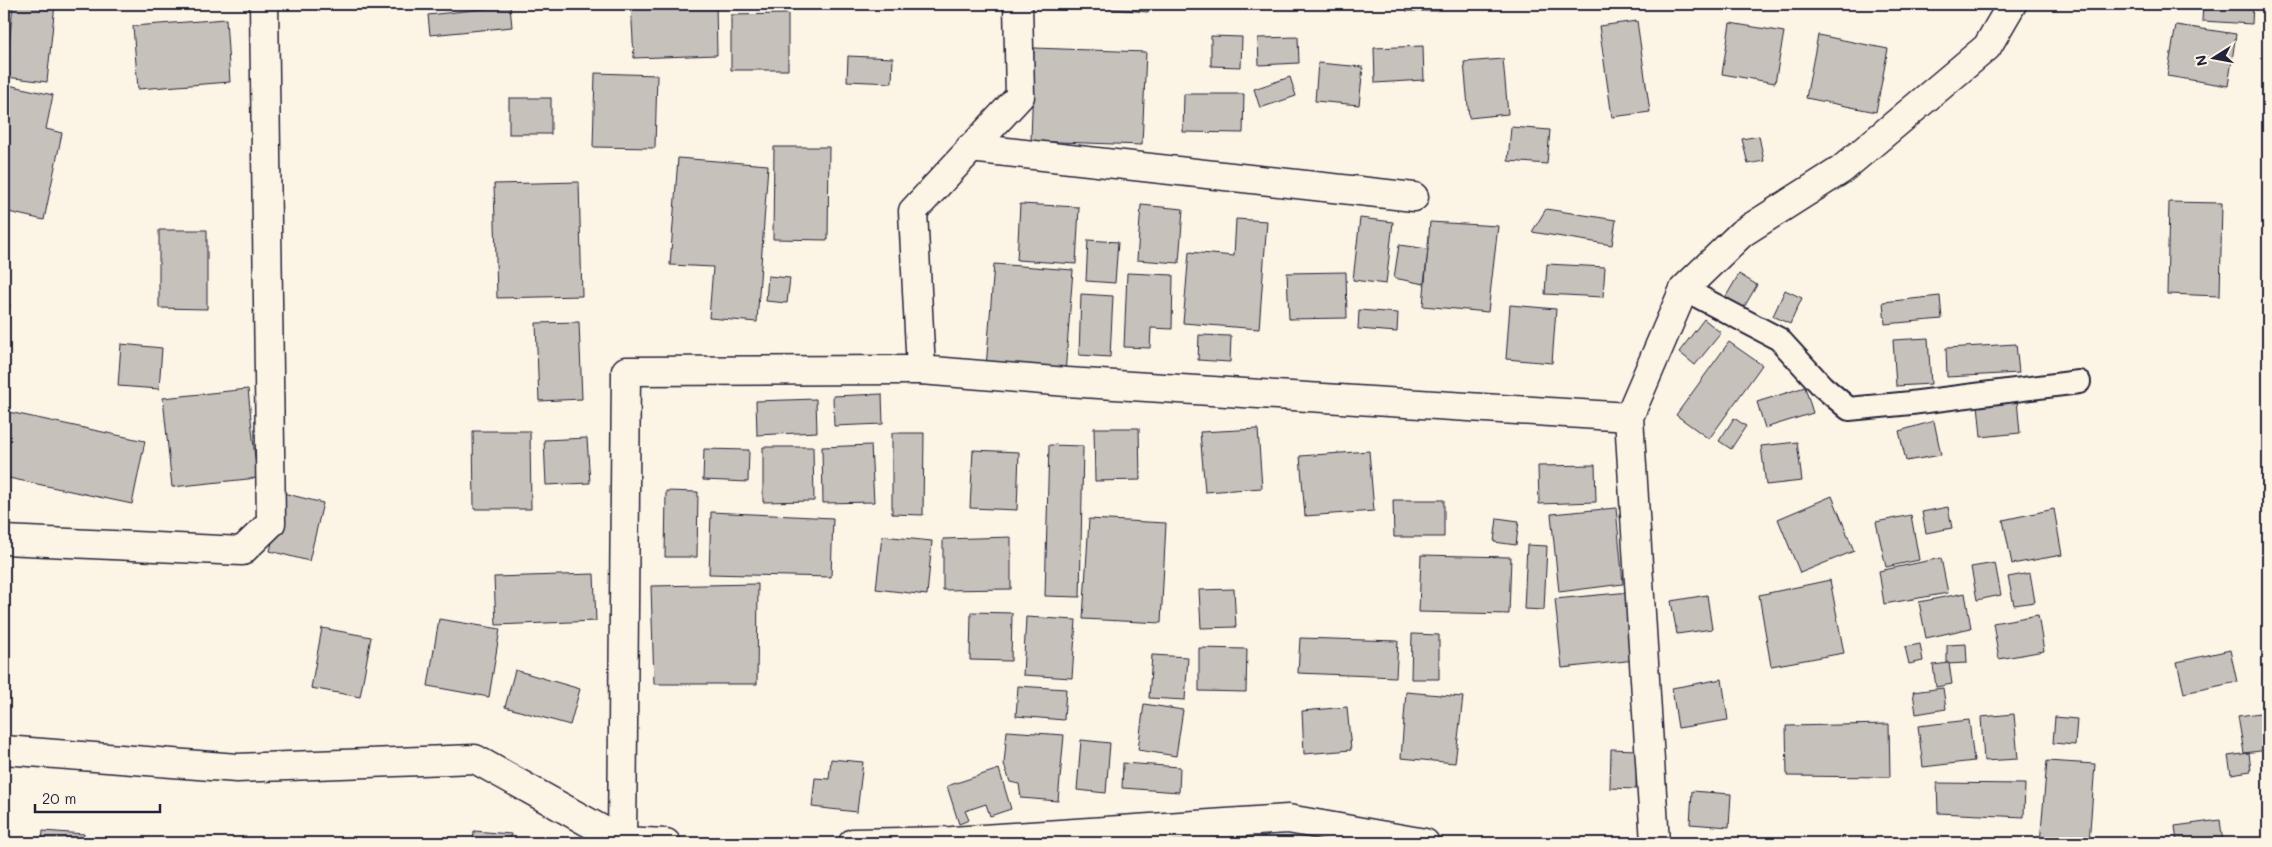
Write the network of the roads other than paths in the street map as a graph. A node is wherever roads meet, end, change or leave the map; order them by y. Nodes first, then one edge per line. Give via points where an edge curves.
1 (264, 4) edge
2 (1018, 4) edge
3 (2012, 4) edge
4 (970, 148) junction
5 (1414, 197) dead end
6 (1684, 289) junction
7 (921, 370) junction
8 (2079, 382) dead end
9 (1629, 417) junction
10 (4, 540) edge
11 (4, 750) edge
12 (1045, 839) edge
13 (622, 842) edge
14 (666, 843) edge
15 (853, 843) edge
16 (1425, 843) edge
17 (1655, 843) edge

1 - 10 street via 271,522 242,551
2 - 4 street via 1020,96
3 - 6 street via 1987,47 1841,170 1742,233
4 - 5 street
4 - 7 street via 913,211
6 - 8 lane via 1779,339 1822,386 1849,409
6 - 9 street
7 - 9 street
7 - 13 street via 626,371
9 - 17 street
11 - 13 street via 237,768 475,759
12 - 15 street
12 - 16 street via 1288,819
13 - 14 street

